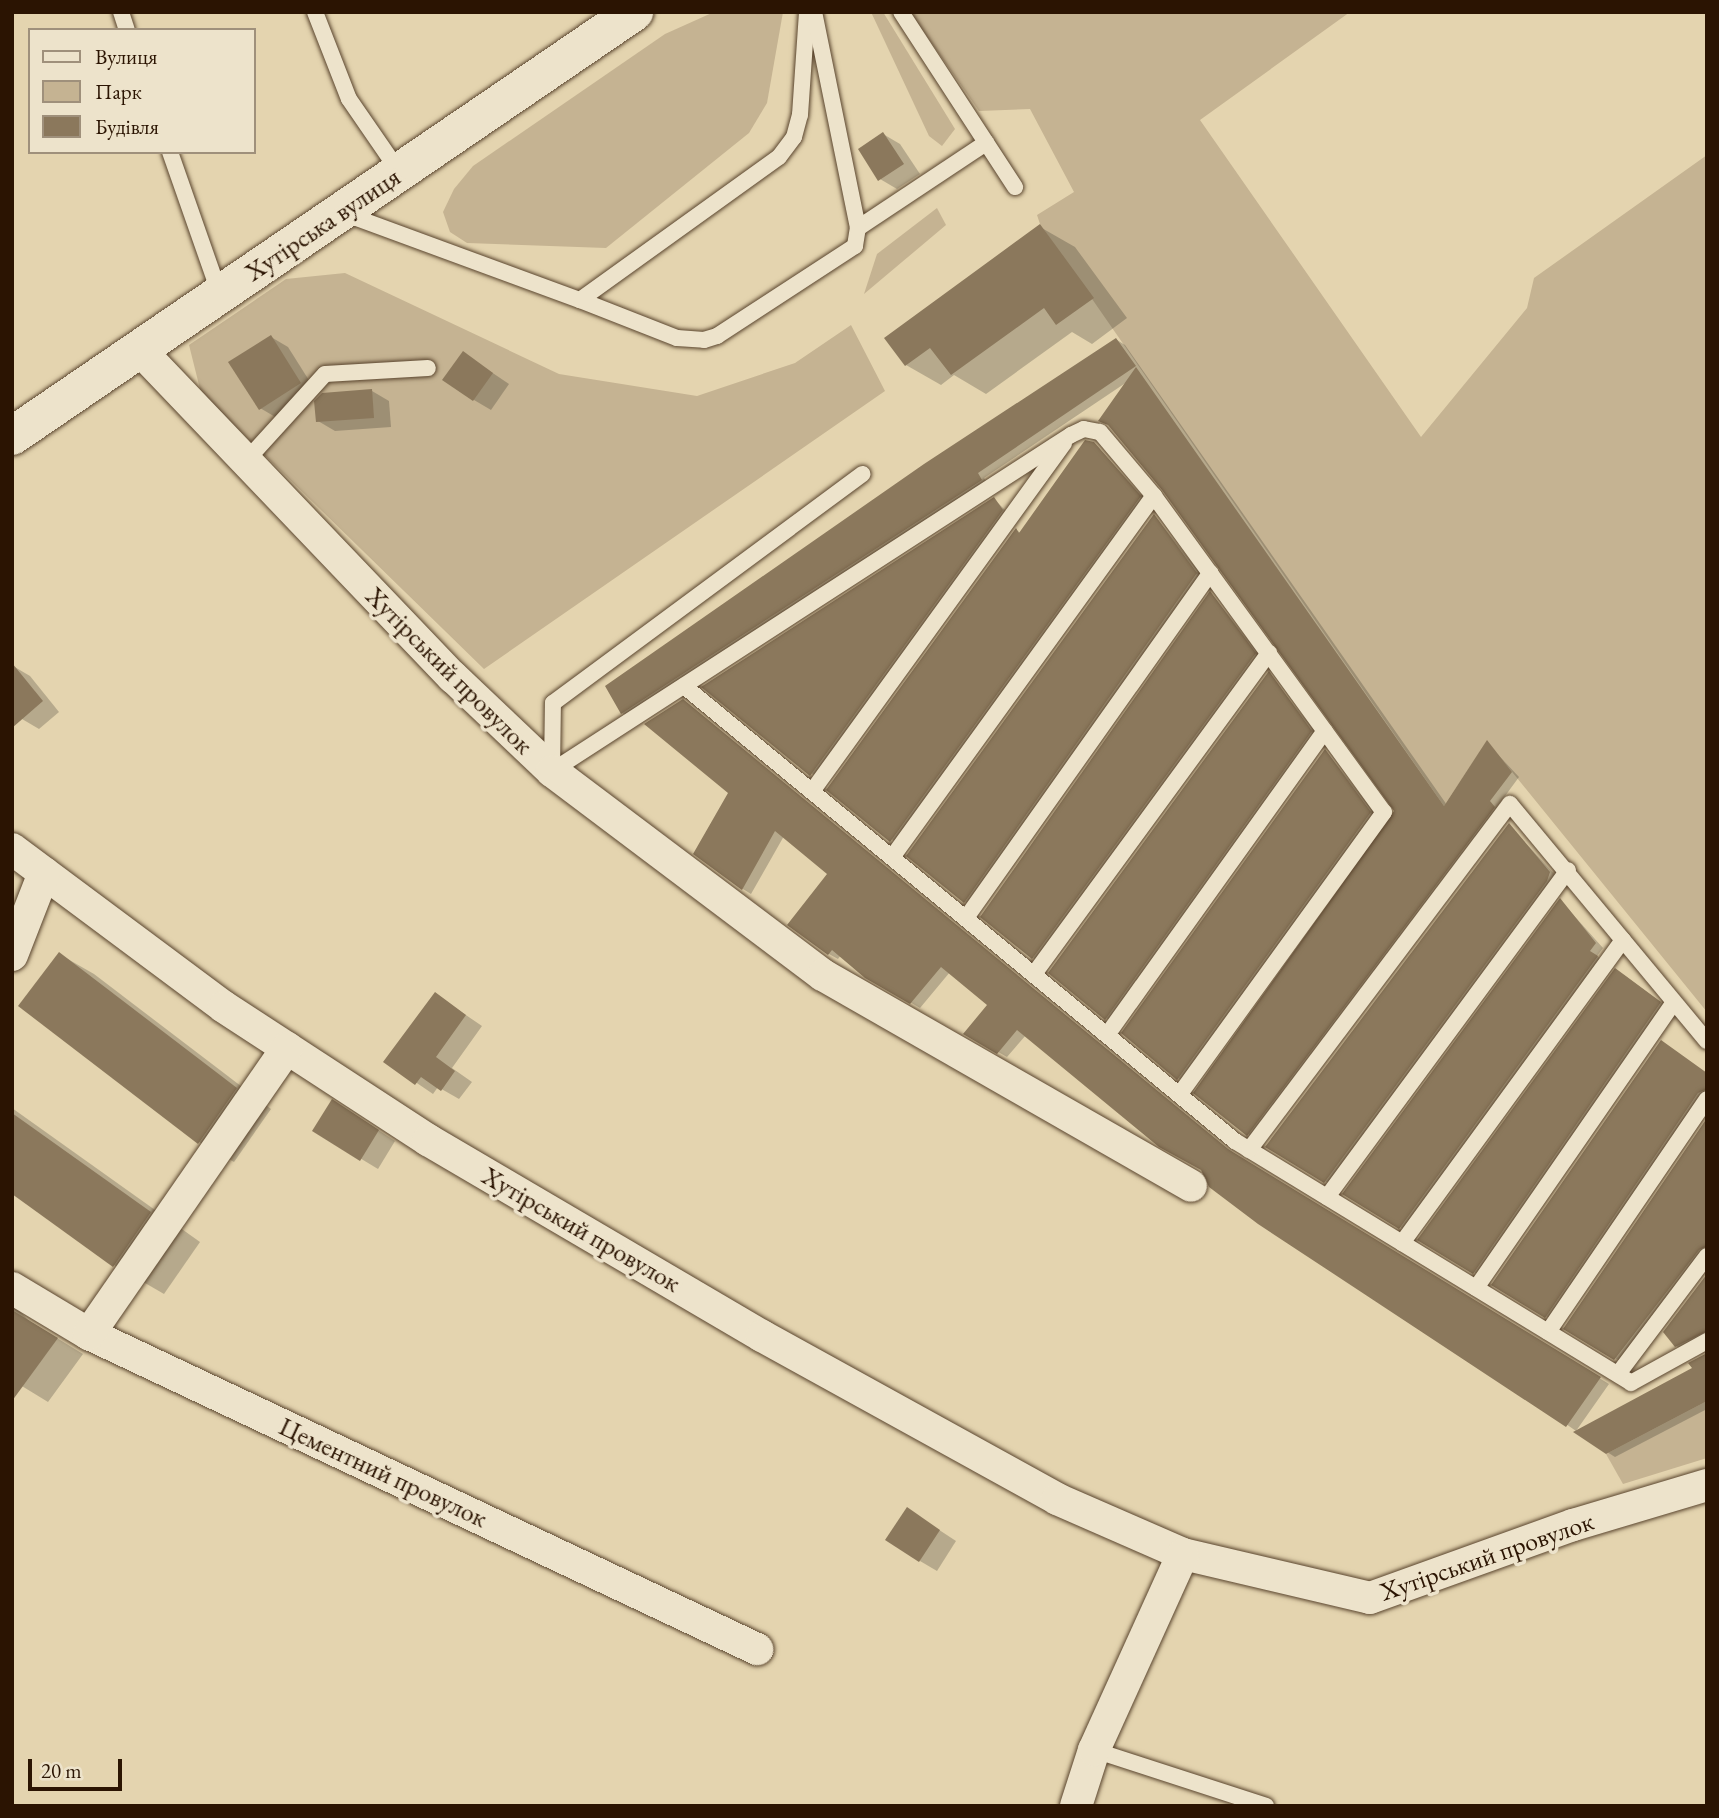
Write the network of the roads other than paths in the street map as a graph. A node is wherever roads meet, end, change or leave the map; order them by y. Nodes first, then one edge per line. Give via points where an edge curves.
1 (315, 12) edge
2 (634, 12) edge
3 (807, 12) edge
4 (814, 12) edge
5 (901, 12) edge
6 (986, 143) junction
7 (171, 154) edge
8 (400, 173) junction
9 (1015, 187) dead end
10 (341, 212) junction
11 (858, 229) junction
12 (220, 295) junction
13 (580, 300) junction
14 (140, 350) junction
15 (428, 368) dead end
16 (1070, 435) junction
17 (12, 436) edge
18 (244, 463) junction
19 (863, 474) dead end
20 (1154, 496) junction
21 (1210, 573) junction
22 (1269, 653) junction
23 (684, 686) junction
24 (1325, 731) junction
25 (552, 771) junction
26 (813, 790) junction
27 (12, 849) edge
28 (892, 856) junction
29 (1568, 870) junction
30 (44, 873) junction
31 (966, 918) junction
32 (1623, 940) junction
33 (12, 955) edge
34 (1034, 974) junction
35 (1673, 1004) junction
36 (1107, 1035) junction
37 (1707, 1041) edge
38 (287, 1048) junction
39 (1180, 1095) junction
40 (1707, 1099) edge
41 (1249, 1150) junction
42 (1191, 1186) dead end
43 (1326, 1197) junction
44 (1402, 1243) junction
45 (1707, 1256) edge
46 (12, 1288) edge
47 (1476, 1288) junction
48 (1548, 1332) junction
49 (89, 1334) junction
50 (1707, 1341) edge
51 (1618, 1374) junction
52 (1707, 1485) edge
53 (1183, 1554) junction
54 (757, 1649) dead end
55 (1094, 1750) junction
56 (1076, 1806) edge
57 (1266, 1806) edge

1 - 8 lane via 349,99
2 - 8 main road, Хутірська вулиця
3 - 13 lane via 800,116 794,137 779,157
4 - 11 lane
5 - 6 lane
6 - 9 lane
6 - 11 lane
7 - 12 lane
8 - 10 main road, Хутірська вулиця
10 - 12 main road, Хутірська вулиця
10 - 13 lane
11 - 13 lane via 855,246 839,261 704,340 677,338
12 - 14 main road, Хутірська вулиця
14 - 17 main road, Хутірська вулиця
14 - 18 street, Хутірський провулок
15 - 18 lane via 325,374
16 - 20 lane via 1084,429 1100,432
16 - 23 lane
16 - 26 lane
18 - 25 street, Хутірський провулок via 453,677
19 - 25 lane via 553,703
20 - 21 lane
20 - 28 lane
21 - 22 lane
21 - 31 lane
22 - 24 lane
22 - 34 lane
23 - 25 lane
23 - 26 lane
24 - 36 lane
24 - 39 lane via 1384,812
25 - 42 street, Хутірський провулок via 823,975
26 - 28 lane
27 - 30 street, Хутірський провулок
28 - 31 lane
29 - 32 lane
29 - 41 lane via 1510,804
29 - 43 lane
30 - 33 street
30 - 38 street, Хутірський провулок via 224,1007
31 - 34 lane
32 - 35 lane
32 - 44 lane
34 - 36 lane
35 - 37 lane
35 - 47 lane
36 - 39 lane
38 - 49 street
38 - 53 street, Хутірський провулок via 428,1140 762,1336 1057,1499
39 - 41 lane
40 - 48 lane
41 - 43 lane
43 - 44 lane
44 - 47 lane
45 - 51 lane
46 - 49 street, Цементний провулок
47 - 48 lane
48 - 51 lane
49 - 54 street, Цементний провулок
50 - 51 lane via 1631,1383
52 - 53 street, Хутірський провулок via 1573,1525 1370,1598
53 - 55 street
55 - 56 street
55 - 57 lane

